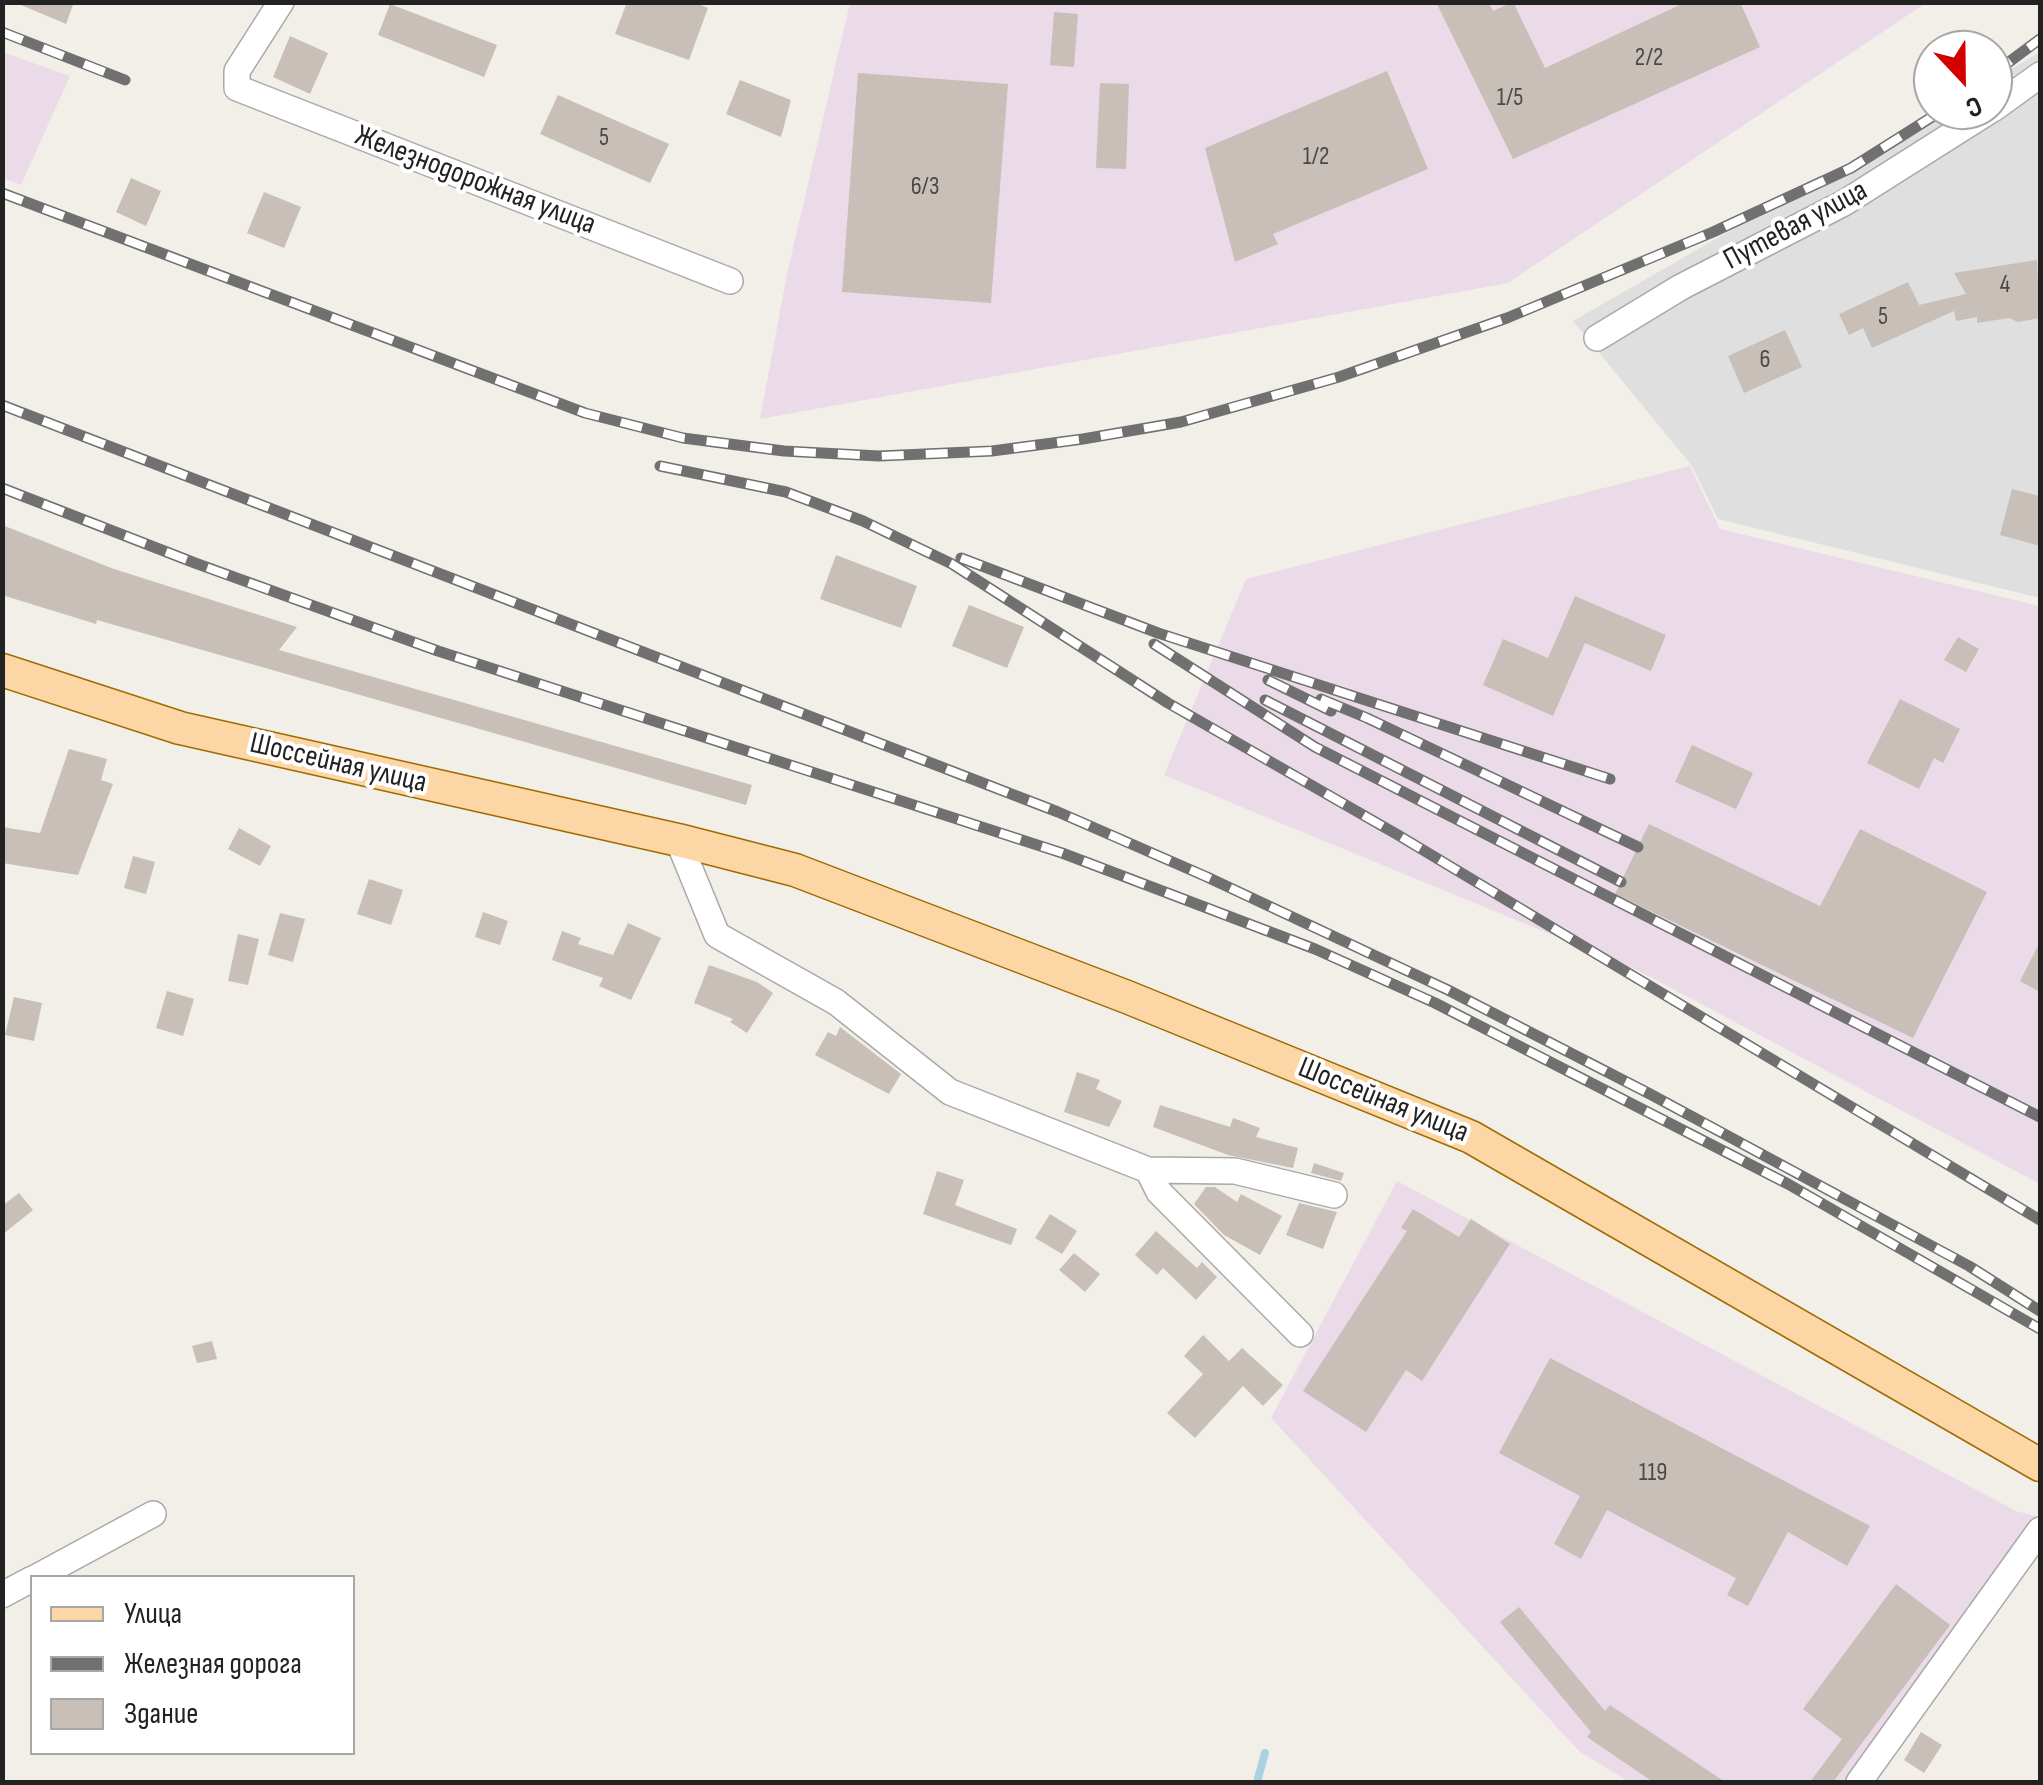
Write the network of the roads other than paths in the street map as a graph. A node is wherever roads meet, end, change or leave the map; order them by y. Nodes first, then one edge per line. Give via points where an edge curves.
1 (281, 2) edge
2 (2040, 75) edge
3 (2013, 94) edge
4 (1959, 130) edge
5 (730, 280) dead end
6 (1598, 338) dead end
7 (2, 670) edge
8 (678, 840) junction
9 (1148, 1170) junction
10 (1334, 1196) dead end
11 (1300, 1334) dead end
12 (2040, 1465) edge
13 (153, 1514) dead end
14 (2040, 1530) edge
15 (40, 1575) edge
16 (30, 1580) edge
17 (2, 1595) edge
18 (1859, 1782) edge

1 - 5 street, Железнодорожная улица via 237,71 236,88
2 - 3 street, Путевая улица
4 - 6 street, Путевая улица via 1844,203
7 - 8 main road, Шоссейная улица via 180,728
8 - 9 street via 716,935 836,1002 950,1092
8 - 12 main road, Шоссейная улица via 795,870 1471,1137
9 - 10 street via 1235,1170
9 - 11 street via 1159,1192
13 - 15 street
14 - 18 street
16 - 17 street

